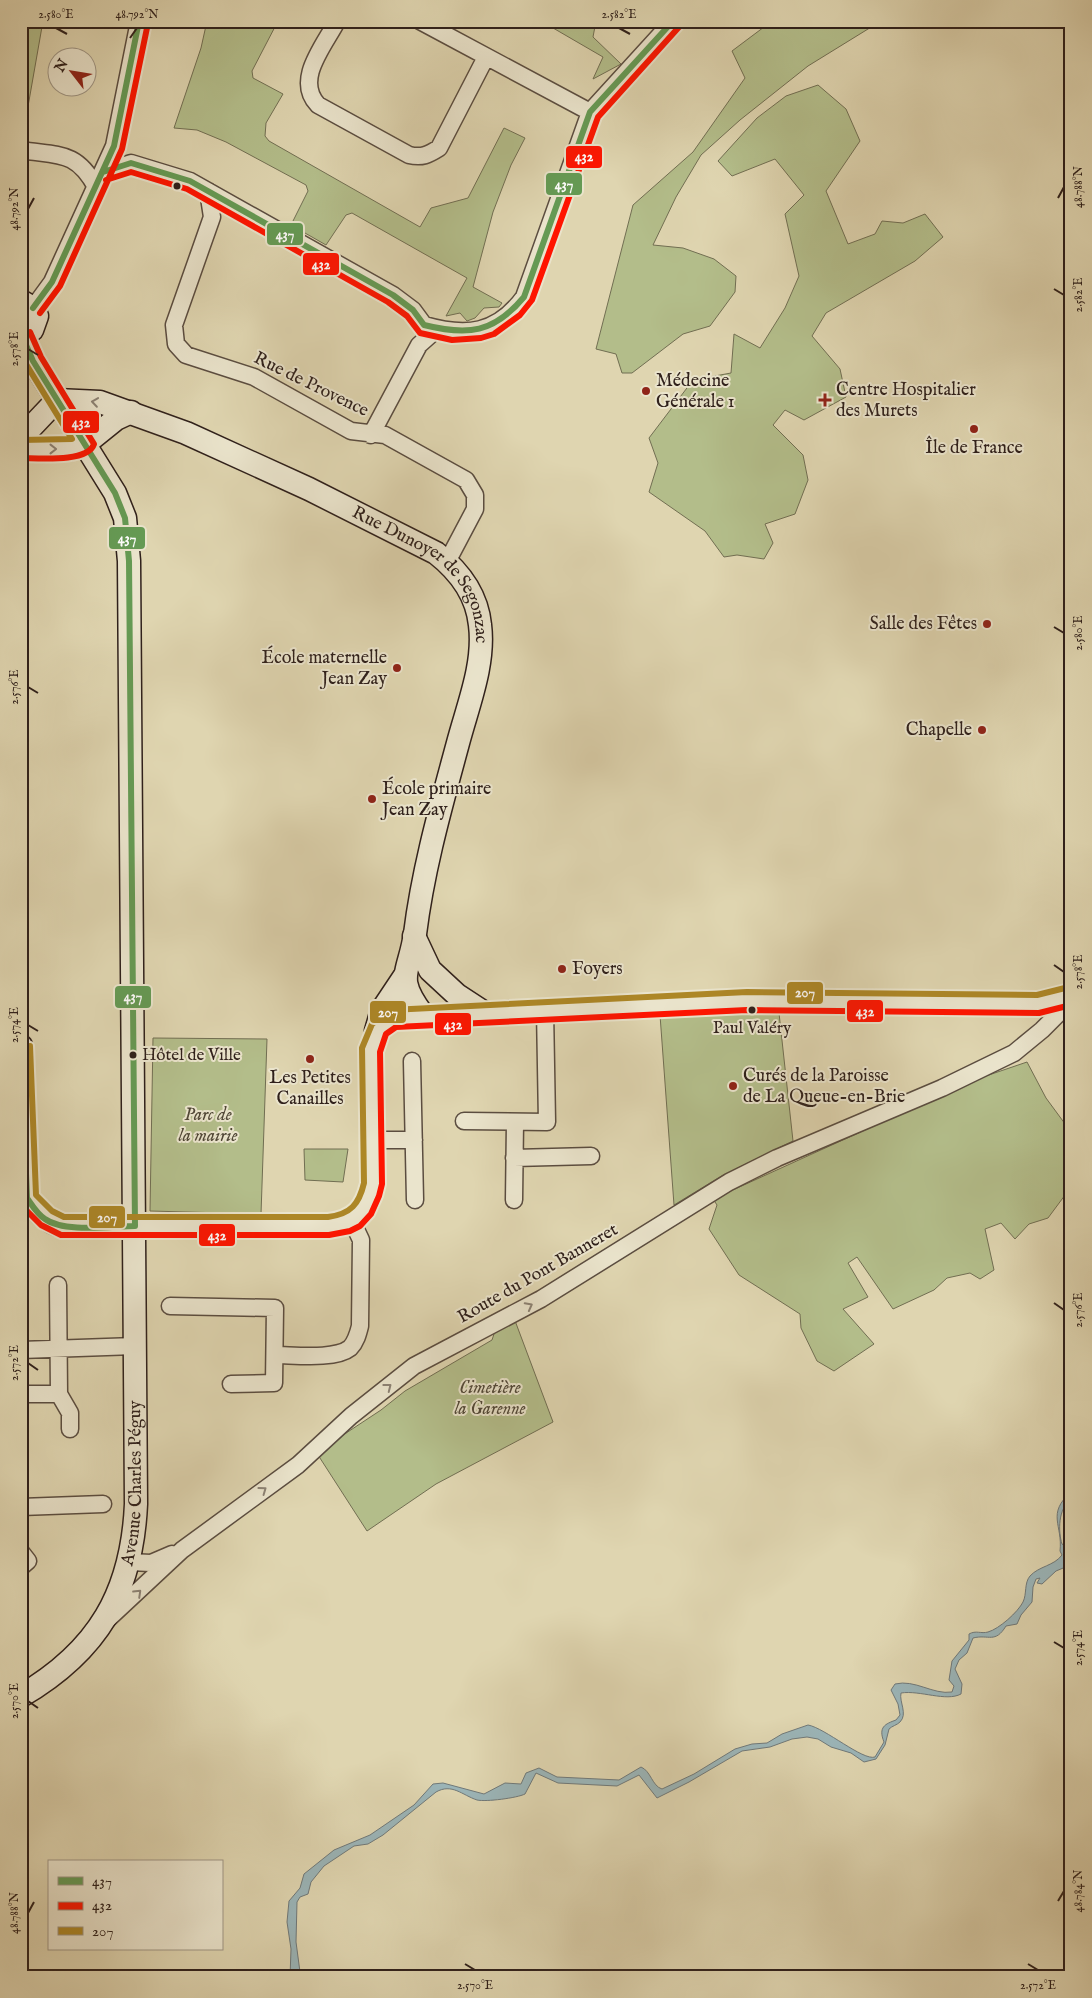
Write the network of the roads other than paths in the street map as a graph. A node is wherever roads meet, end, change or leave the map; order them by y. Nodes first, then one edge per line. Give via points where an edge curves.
1 (139, 21) edge
2 (337, 21) edge
3 (420, 21) edge
4 (673, 21) edge
5 (486, 57) junction
6 (590, 112) junction
7 (114, 146) junction
8 (21, 150) edge
9 (131, 162) junction
10 (100, 179) junction
11 (208, 191) junction
12 (235, 205) junction
13 (212, 217) junction
14 (27, 304) edge
15 (437, 328) junction
16 (22, 336) edge
17 (57, 400) junction
18 (131, 412) junction
19 (371, 435) junction
20 (21, 438) edge
21 (85, 444) junction
22 (21, 449) edge
23 (447, 562) junction
24 (414, 936) junction
25 (430, 970) junction
26 (404, 977) junction
27 (1071, 996) edge
28 (1071, 1001) edge
29 (1038, 1004) junction
30 (545, 1010) junction
31 (482, 1012) junction
32 (423, 1015) junction
33 (1042, 1030) junction
34 (374, 1040) junction
35 (21, 1046) edge
36 (412, 1061) dead end
37 (22, 1093) edge
38 (464, 1122) dead end
39 (515, 1122) junction
40 (372, 1140) junction
41 (414, 1140) junction
42 (590, 1156) dead end
43 (514, 1158) junction
44 (415, 1200) dead end
45 (514, 1200) dead end
46 (352, 1221) junction
47 (135, 1226) junction
48 (58, 1285) dead end
49 (170, 1306) dead end
50 (135, 1346) junction
51 (21, 1350) edge
52 (59, 1350) junction
53 (275, 1355) junction
54 (231, 1384) dead end
55 (21, 1394) edge
56 (59, 1394) junction
57 (70, 1429) dead end
58 (103, 1504) dead end
59 (21, 1507) edge
60 (182, 1550) junction
61 (21, 1552) edge
62 (129, 1562) junction
63 (21, 1567) edge
64 (101, 1625) junction
65 (21, 1696) edge

1 - 7 street
2 - 5 street via 308,78 311,98 409,155 427,156 439,148
3 - 5 street
4 - 6 street
5 - 6 street
6 - 15 street via 524,297 501,322 486,328 461,331
7 - 9 street
7 - 10 street
8 - 10 street via 75,159 89,174
9 - 10 street
9 - 11 street via 185,179
10 - 14 street via 52,282
11 - 12 street
11 - 13 street, Rue de Provence
12 - 13 street
12 - 15 street via 393,296 413,310 424,325
13 - 19 street, Rue de Provence via 174,325 174,338 179,349 191,358 254,378 351,431
14 - 16 street via 37,316 35,326
15 - 19 street via 419,345
16 - 17 street, Avenue Charles Péguy
18 -> 17 street, Rue Dunoyer de Segonzac via 100,402
17 - 20 street
17 - 21 street, Avenue Charles Péguy
18 - 21 street via 116,419
18 - 23 street, Rue Dunoyer de Segonzac via 238,455 436,553
19 - 23 street, Rue de Provence via 385,435 466,480 472,487 475,509
22 -> 21 street via 70,448
21 - 47 street, Avenue Charles Péguy via 118,501 124,518 129,561
23 - 24 street, Rue Dunoyer de Segonzac via 474,599 482,642 424,875
24 - 25 street
24 - 26 street, Rue Dunoyer de Segonzac
25 - 31 street
25 - 32 street via 429,998
26 - 32 street via 410,997
26 - 34 street via 382,1010
27 - 29 street
28 - 33 street, Route du Pont Banneret
29 - 30 street via 747,1001
29 - 33 street via 1046,1012
30 - 31 street
30 - 39 street via 547,1122
31 - 32 street
32 - 34 street via 393,1018 379,1029
60 -> 33 street, Route du Pont Banneret via 298,1465 351,1416 414,1366 541,1300 729,1182 777,1158 942,1088 1014,1053
34 - 40 street via 371,1050
35 - 37 street
36 - 41 street
37 - 47 street via 27,1198 40,1215 62,1226
38 - 39 street
39 - 43 street
40 - 41 street
40 - 46 street via 371,1195 364,1212
41 - 44 street
42 - 43 street
43 - 45 street
46 - 47 street via 329,1226
46 - 53 street via 361,1240 360,1326 357,1337 350,1348 338,1354
47 - 50 street, Avenue Charles Péguy
48 - 52 street
49 - 53 street via 274,1308
50 - 52 street
50 - 62 street, Avenue Charles Péguy via 136,1504
51 - 52 street
52 - 56 street
53 - 54 street via 274,1383
55 - 56 street
56 - 57 street via 70,1413
58 - 59 street
60 - 62 street via 152,1563
64 -> 60 street, Route du Pont Banneret via 119,1612
61 - 63 street via 28,1561
62 - 64 street, Avenue Charles Péguy
64 - 65 street, Avenue Charles Péguy via 62,1668

